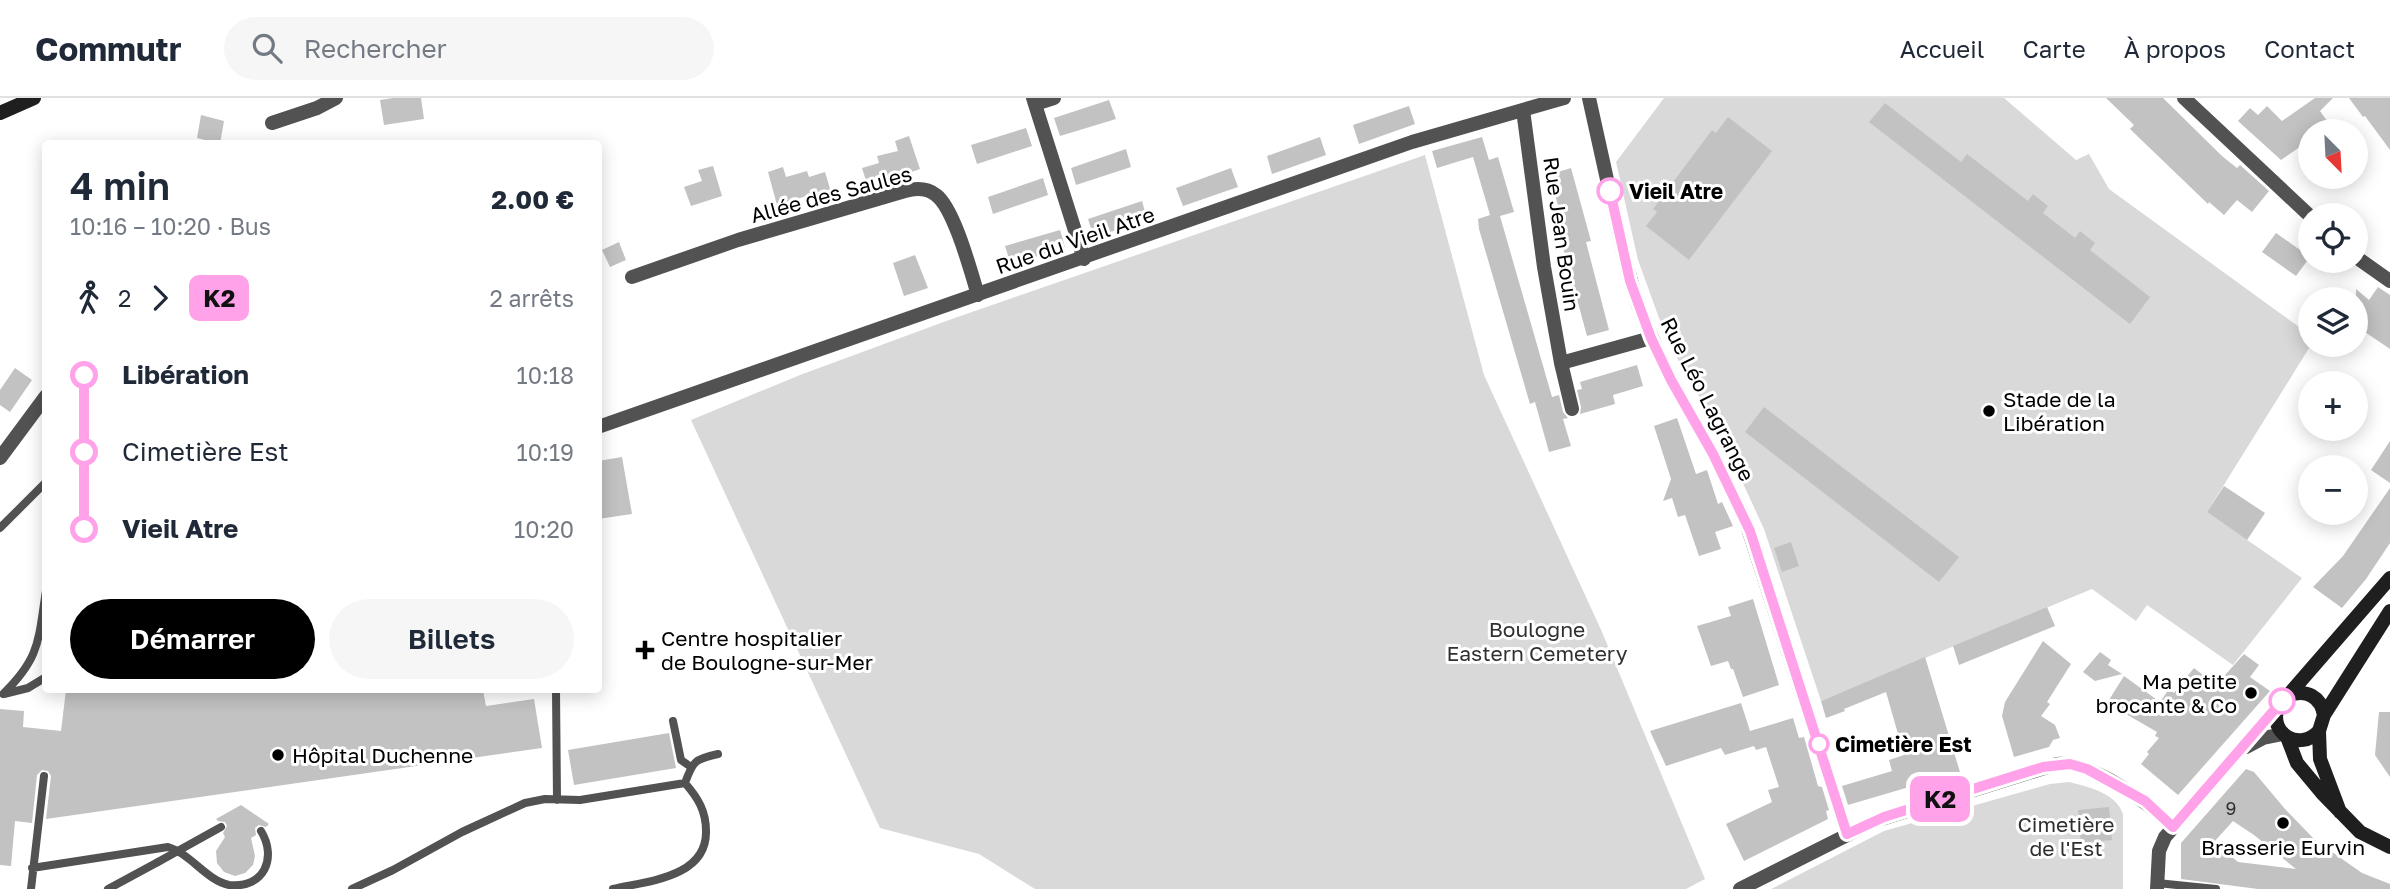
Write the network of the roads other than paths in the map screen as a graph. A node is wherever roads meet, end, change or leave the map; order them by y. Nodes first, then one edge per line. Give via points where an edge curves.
1 (34, 98) edge
2 (336, 98) edge
3 (1054, 98) edge
4 (1564, 98) edge
5 (1589, 98) edge
6 (2183, 98) edge
7 (1033, 101) edge
8 (1523, 110) junction
9 (0, 113) edge
10 (272, 123) dead end
11 (2298, 205) edge
12 (1084, 259) junction
13 (2368, 265) edge
14 (632, 277) dead end
15 (2390, 281) edge
16 (978, 295) junction
17 (1651, 338) junction
18 (1561, 363) junction
19 (42, 401) edge
20 (1572, 409) dead end
21 (602, 423) edge
22 (0, 458) edge
23 (42, 486) edge
24 (0, 528) edge
25 (2390, 578) edge
26 (2390, 611) edge
27 (42, 615) edge
28 (42, 679) edge
29 (556, 693) edge
30 (1, 694) edge
31 (2284, 700) junction
32 (2324, 715) junction
33 (673, 721) dead end
34 (2319, 731) junction
35 (2285, 736) junction
36 (2240, 752) junction
37 (718, 754) dead end
38 (691, 767) junction
39 (44, 776) dead end
40 (685, 783) junction
41 (557, 800) junction
42 (2340, 812) junction
43 (220, 827) dead end
44 (2173, 827) junction
45 (261, 831) dead end
46 (1847, 834) junction
47 (2390, 847) edge
48 (32, 868) junction
49 (2157, 886) edge
50 (30, 889) edge
51 (108, 889) edge
52 (352, 889) edge
53 (613, 889) edge
54 (1740, 889) edge
55 (2216, 889) edge

1 - 9 main road
2 - 10 street
3 - 7 street
4 - 8 street, Rue du Vieil Atre
5 - 17 street, Rue Léo Lagrange via 1630,281
6 - 11 street
7 - 12 street
8 - 12 street, Rue du Vieil Atre via 1412,142
8 - 18 street, Rue Jean Bouin
12 - 16 street, Rue du Vieil Atre
13 - 15 street
14 - 16 street, Allée des Saules via 737,240 920,189 935,194 949,211
16 - 21 street, Rue du Vieil Atre
17 - 18 street
17 - 46 street, Rue Léo Lagrange via 1745,519
18 - 20 street, Rue Jean Bouin
19 - 22 street
23 - 24 lane
25 - 31 main road
26 - 32 main road
27 - 30 lane via 36,650 24,672
28 - 30 lane
29 - 41 lane
31 - 32 main road via 2302,693 2312,696
31 - 35 main road via 2276,719
31 - 36 street
32 - 34 main road
33 - 38 lane via 681,760
34 - 35 main road via 2306,740
34 - 42 main road via 2320,759
35 - 36 street via 2263,738
35 - 42 main road via 2297,763
36 - 44 street
37 - 38 lane via 701,758
38 - 40 lane
39 - 48 lane
40 - 41 lane
40 - 53 lane via 706,820 706,838 696,860 673,874
41 - 52 lane via 514,808
42 - 47 main road via 2360,832
43 - 51 lane, bridge
44 - 46 street via 2139,797 2087,769 2063,764 1896,813
44 - 49 street via 2159,851
45 - 48 lane via 267,842 268,864 260,877 246,884 220,882 185,855 160,846
46 - 54 street
48 - 50 lane
49 - 55 lane

